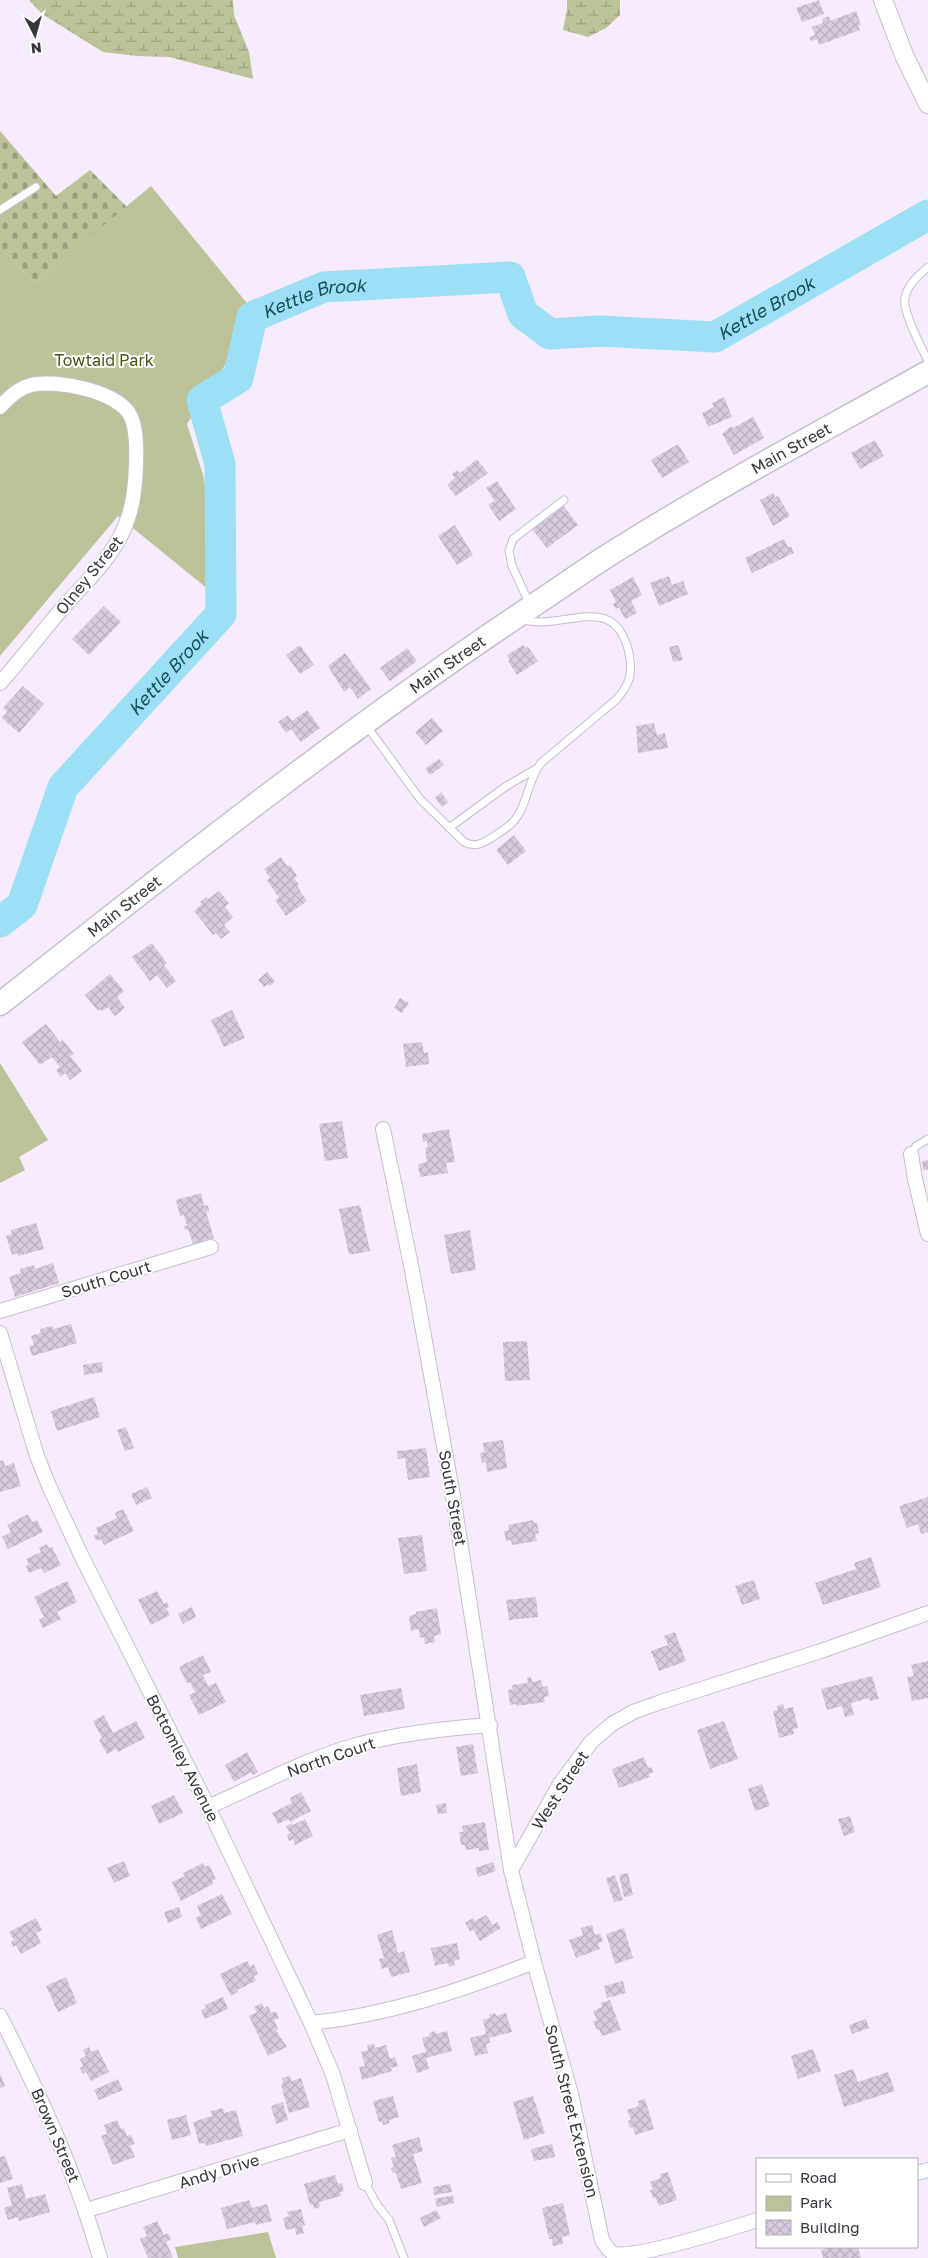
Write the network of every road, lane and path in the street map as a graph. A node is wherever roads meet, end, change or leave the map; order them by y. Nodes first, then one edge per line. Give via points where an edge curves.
1 (883, 0) edge
2 (928, 104) edge
3 (36, 187) dead end
4 (0, 210) edge
5 (928, 266) edge
6 (928, 361) edge
7 (928, 372) edge
8 (0, 407) edge
9 (564, 500) dead end
10 (523, 612) junction
11 (0, 684) edge
12 (364, 722) junction
13 (535, 770) junction
14 (449, 828) junction
15 (0, 1004) edge
16 (383, 1128) dead end
17 (928, 1139) edge
18 (911, 1154) joint
19 (928, 1234) edge
20 (211, 1247) dead end
21 (0, 1311) edge
22 (0, 1333) edge
23 (928, 1613) edge
24 (490, 1724) junction
25 (208, 1807) junction
26 (511, 1870) junction
27 (534, 1962) junction
28 (0, 2016) edge
29 (312, 2023) junction
30 (350, 2130) junction
31 (366, 2184) joint
32 (87, 2210) junction
33 (756, 2220) edge
34 (100, 2258) edge
35 (404, 2258) edge

1 - 2 street
3 - 4 lane
5 - 6 lane via 913,282 904,299 908,319
7 - 10 highway, Main Street via 627,543
8 - 11 street, Olney Street via 17,391 47,383 99,394 123,407 131,417 136,458 130,514 115,547
9 - 10 lane via 513,539 509,551
10 - 12 highway, Main Street
10 - 13 lane via 531,622 606,618 622,635 631,662 631,676 626,689
12 - 14 lane via 420,799
12 - 15 highway, Main Street
13 - 14 lane via 505,787
13 - 14 lane via 518,815 486,842 471,845
16 - 24 street, South Street via 453,1496
17 - 18 lane via 916,1146
18 - 19 street
20 - 21 street, South Court
22 - 25 street, Bottomley Avenue via 37,1456 52,1494
23 - 26 street, West Street via 633,1712 612,1724 591,1742 560,1784
24 - 25 street, North Court via 419,1732 345,1749
24 - 26 street, South Street
25 - 29 street, Bottomley Avenue
26 - 27 street
27 - 29 street via 488,1980 393,2009 345,2020
27 - 33 street, South Street Extension via 571,2094 602,2240 608,2251 622,2256 644,2255
28 - 32 street, Brown Street via 46,2107
29 - 30 street, Bottomley Avenue
30 - 31 street, Bottomley Avenue
30 - 32 street, Andy Drive
31 - 35 lane via 389,2220
32 - 34 street, Brown Street

